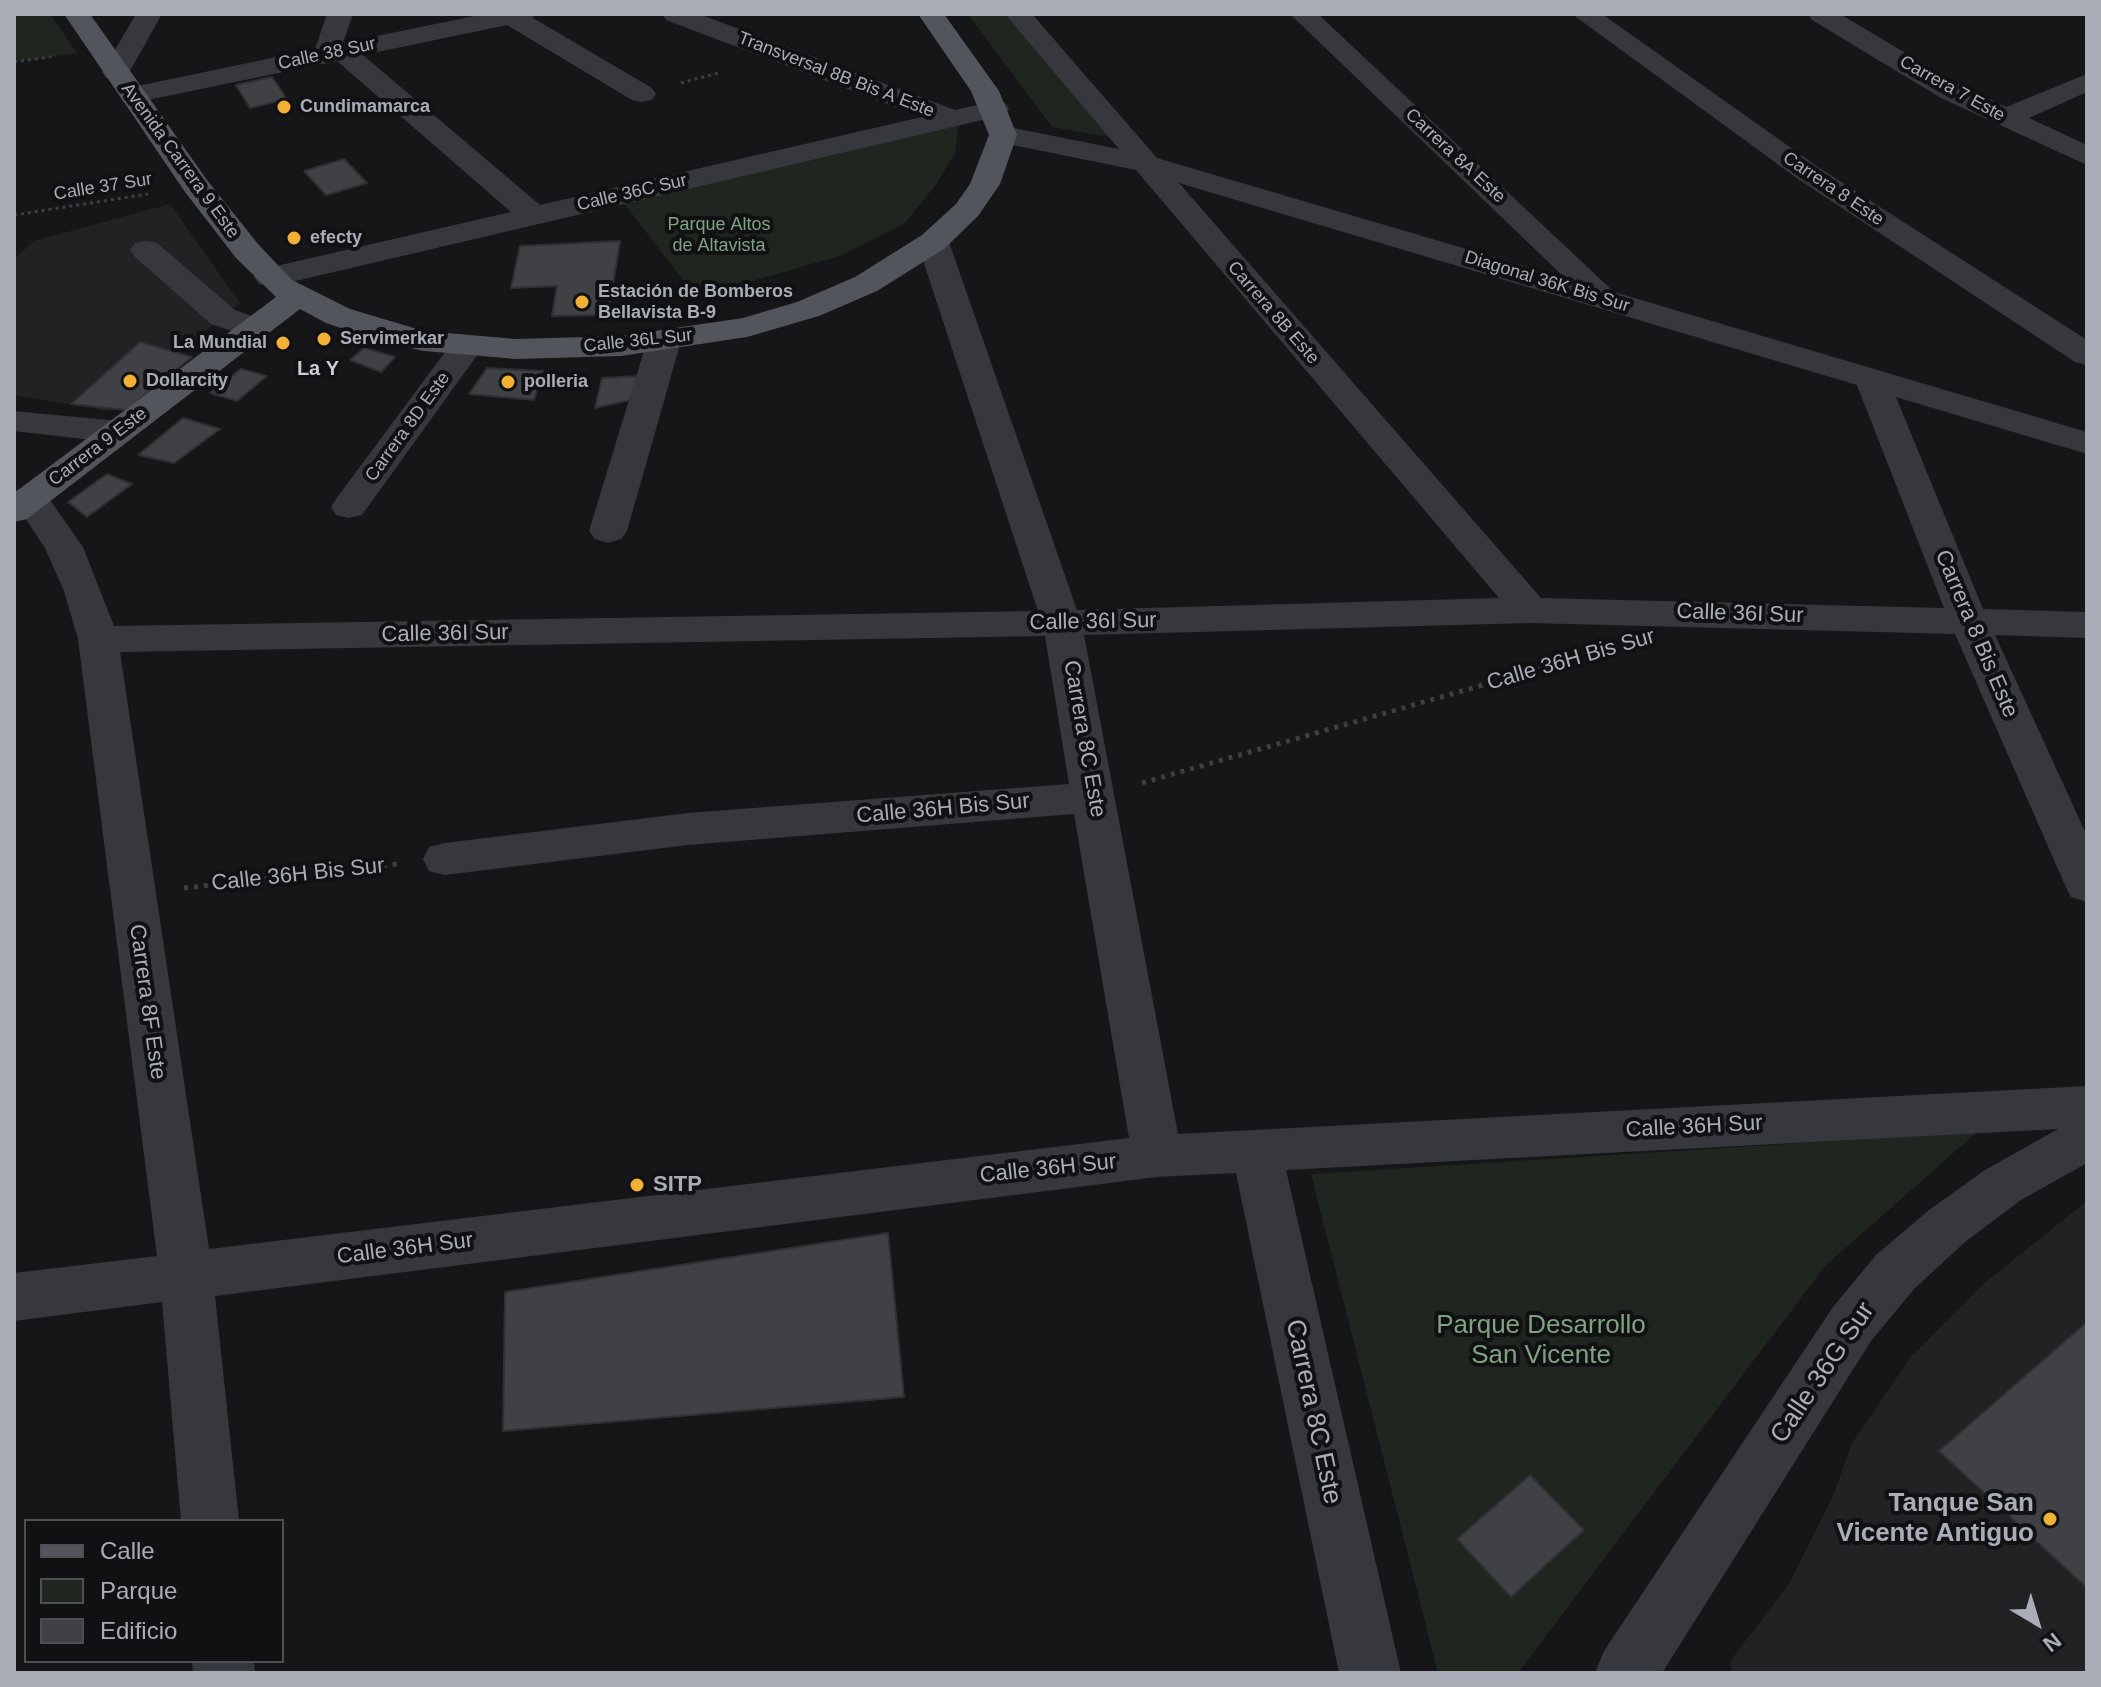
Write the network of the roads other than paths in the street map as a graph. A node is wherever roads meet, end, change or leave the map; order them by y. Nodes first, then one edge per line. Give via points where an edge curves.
1 (77, 14) edge
2 (149, 14) edge
3 (340, 14) edge
4 (675, 14) edge
5 (931, 14) edge
6 (1018, 14) edge
7 (1303, 14) edge
8 (1585, 14) edge
9 (1821, 14) edge
10 (516, 15) edge
11 (334, 53) junction
12 (2087, 82) edge
13 (124, 83) junction
14 (642, 94) dead end
15 (2004, 118) junction
16 (953, 119) junction
17 (999, 122) junction
18 (2087, 156) edge
19 (1144, 163) junction
20 (534, 216) junction
21 (933, 242) junction
22 (146, 250) dead end
23 (283, 287) junction
24 (1606, 299) junction
25 (254, 328) junction
26 (664, 341) junction
27 (466, 347) junction
28 (2087, 355) edge
29 (1872, 381) junction
30 (14, 421) edge
31 (118, 432) junction
32 (2087, 443) edge
33 (22, 505) edge
34 (349, 507) dead end
35 (608, 531) dead end
36 (1530, 610) junction
37 (1969, 622) junction
38 (1062, 623) junction
39 (2087, 625) edge
40 (98, 639) junction
41 (1095, 797) junction
42 (445, 859) road end
43 (2087, 885) edge
44 (2087, 1107) edge
45 (2087, 1138) edge
46 (1256, 1150) junction
47 (1157, 1156) junction
48 (186, 1277) junction
49 (14, 1297) edge
50 (210, 1519) edge
51 (1370, 1673) edge
52 (1626, 1673) edge

1 - 13 main road, Avenida Carrera 9 Este
2 - 13 street
3 - 11 street
4 - 16 street, Transversal 8B Bis A Este
5 - 17 main road
6 - 19 street, Carrera 8B Este
7 - 24 street, Carrera 8A Este
8 - 28 street, Carrera 8 Este via 1808,173
9 - 15 street, Carrera 7 Este
10 - 11 street, Calle 38 Sur
10 - 14 street
11 - 13 street, Calle 38 Sur
11 - 20 street
12 - 15 street
13 - 23 main road, Avenida Carrera 9 Este via 196,186
15 - 18 street, Carrera 7 Este
16 - 17 street, Calle 36C Sur
16 - 20 street, Calle 36C Sur
17 - 19 street, Diagonal 36K Bis Sur
17 - 21 main road, Calle 36L Sur via 985,184
19 - 24 street, Diagonal 36K Bis Sur
19 - 36 street, Carrera 8B Este
20 - 23 street, Calle 36C Sur
21 - 26 main road, Calle 36L Sur via 866,284 808,309 747,327
21 - 38 street, Carrera 8C Este
22 - 25 street via 223,317
23 - 25 main road, Carrera 9 Este
23 - 27 main road, Calle 36L Sur via 380,331
24 - 29 street, Diagonal 36K Bis Sur
25 - 31 main road, Carrera 9 Este
26 - 27 main road, Calle 36L Sur via 557,349
26 - 35 street
27 - 34 street, Carrera 8D Este
29 - 32 street, Diagonal 36K Bis Sur
29 - 37 street, Carrera 8 Bis Este
30 - 31 street
31 - 33 main road, Carrera 9 Este
33 - 40 street, Carrera 8F Este via 64,547
36 - 37 street, Calle 36I Sur
36 - 38 street, Calle 36I Sur
37 - 39 street, Calle 36I Sur
37 - 43 street, Carrera 8 Bis Este
38 - 40 street, Calle 36I Sur
38 - 41 street, Carrera 8C Este
40 - 48 street, Carrera 8F Este
41 - 42 street, Calle 36H Bis Sur via 688,829
41 - 47 street, Carrera 8C Este
44 - 46 street, Calle 36H Sur
45 - 52 street, Calle 36G Sur via 2003,1185 1895,1272 1852,1324
46 - 47 street, Calle 36H Sur
46 - 51 street, Carrera 8C Este
47 - 48 street, Calle 36H Sur
48 - 49 street, Calle 36H Sur
48 - 50 street, Carrera 8F Este

